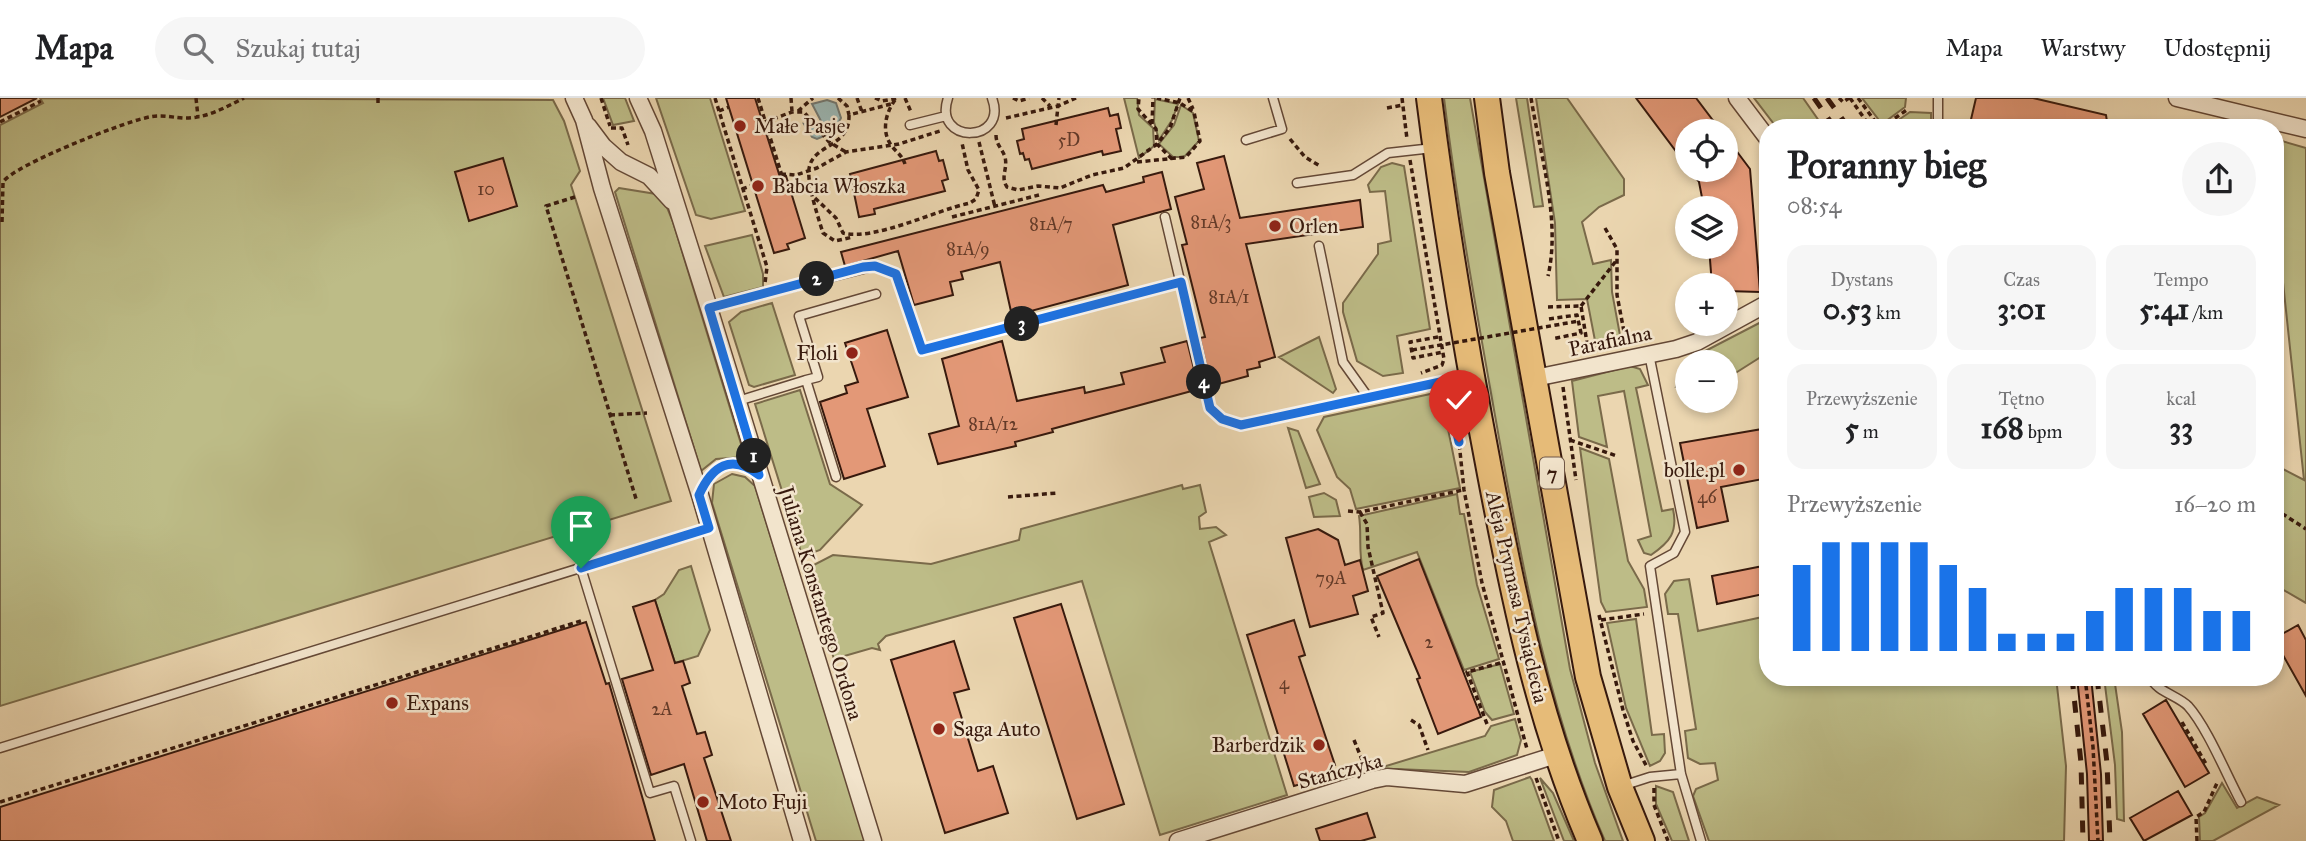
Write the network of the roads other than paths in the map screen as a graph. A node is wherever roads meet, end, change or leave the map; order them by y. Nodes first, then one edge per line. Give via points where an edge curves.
1 (574, 98) edge
2 (638, 98) edge
3 (948, 98) edge
4 (992, 98) edge
5 (1273, 98) edge
6 (1429, 98) edge
7 (1487, 98) edge
8 (1737, 98) edge
9 (1938, 98) edge
10 (2177, 98) edge
11 (946, 116) junction
12 (1938, 119) edge
13 (2264, 119) edge
14 (584, 120) junction
15 (909, 121) road end
16 (2284, 124) edge
17 (1759, 127) edge
18 (2306, 129) edge
19 (1246, 140) dead end
20 (1435, 147) junction
21 (1297, 183) dead end
22 (676, 206) junction
23 (1165, 217) dead end
24 (1319, 246) dead end
25 (1181, 282) junction
26 (876, 294) dead end
27 (709, 308) junction
28 (1759, 308) edge
29 (1649, 354) junction
30 (1471, 377) junction
31 (1535, 378) junction
32 (807, 380) junction
33 (1368, 397) junction
34 (738, 401) junction
35 (759, 475) junction
36 (836, 477) dead end
37 (699, 495) junction
38 (709, 528) junction
39 (581, 568) junction
40 (2158, 686) edge
41 (0, 748) edge
42 (1556, 755) junction
43 (1681, 774) junction
44 (1619, 787) junction
45 (2241, 802) dead end
46 (691, 841) edge
47 (802, 841) edge
48 (873, 841) edge
49 (1178, 841) edge
50 (1590, 841) edge
51 (1643, 841) edge
52 (1701, 841) edge

1 - 14 street
2 - 22 street, Juliana Konstantego Ordona
3 - 11 lane
4 - 11 lane via 994,117 977,133 961,132
5 - 19 lane via 1282,129
6 - 20 main road, Aleja Prymasa Tysiąclecia
7 - 31 main road, 7
8 - 17 street
9 - 12 lane
10 - 13 street
11 - 15 lane
14 - 22 street via 603,146 621,162 649,176
14 - 37 street
16 - 18 street
20 - 21 lane via 1388,153 1353,175
20 - 30 main road, Aleja Prymasa Tysiąclecia
22 - 27 street, Juliana Konstantego Ordona
23 - 25 lane
24 - 33 lane via 1343,362
25 - 27 lane via 922,350 896,274 888,270 863,267
25 - 33 lane via 1210,408 1222,419 1241,425
26 - 32 lane via 799,316 818,377
27 - 34 street, Juliana Konstantego Ordona
28 - 29 street, Parafialna via 1698,342
29 - 31 street, Parafialna
29 - 43 lane via 1685,532 1674,554 1650,566
30 - 33 lane
30 - 42 main road, Aleja Prymasa Tysiąclecia via 1516,609
31 - 44 main road, 7 via 1588,677
32 - 34 lane
32 - 36 lane
34 - 35 street, Juliana Konstantego Ordona
35 - 37 lane via 740,464 720,466 711,472
35 - 48 street, Juliana Konstantego Ordona
37 - 38 street
38 - 39 lane
38 - 47 street
39 - 41 lane
39 - 46 lane via 650,793 674,786
40 - 45 lane via 2190,708
42 - 49 street, Stańczyka via 1465,784 1387,777 1373,780
42 - 50 main road, Aleja Prymasa Tysiąclecia
43 - 44 lane
43 - 52 lane
44 - 51 main road, 7

